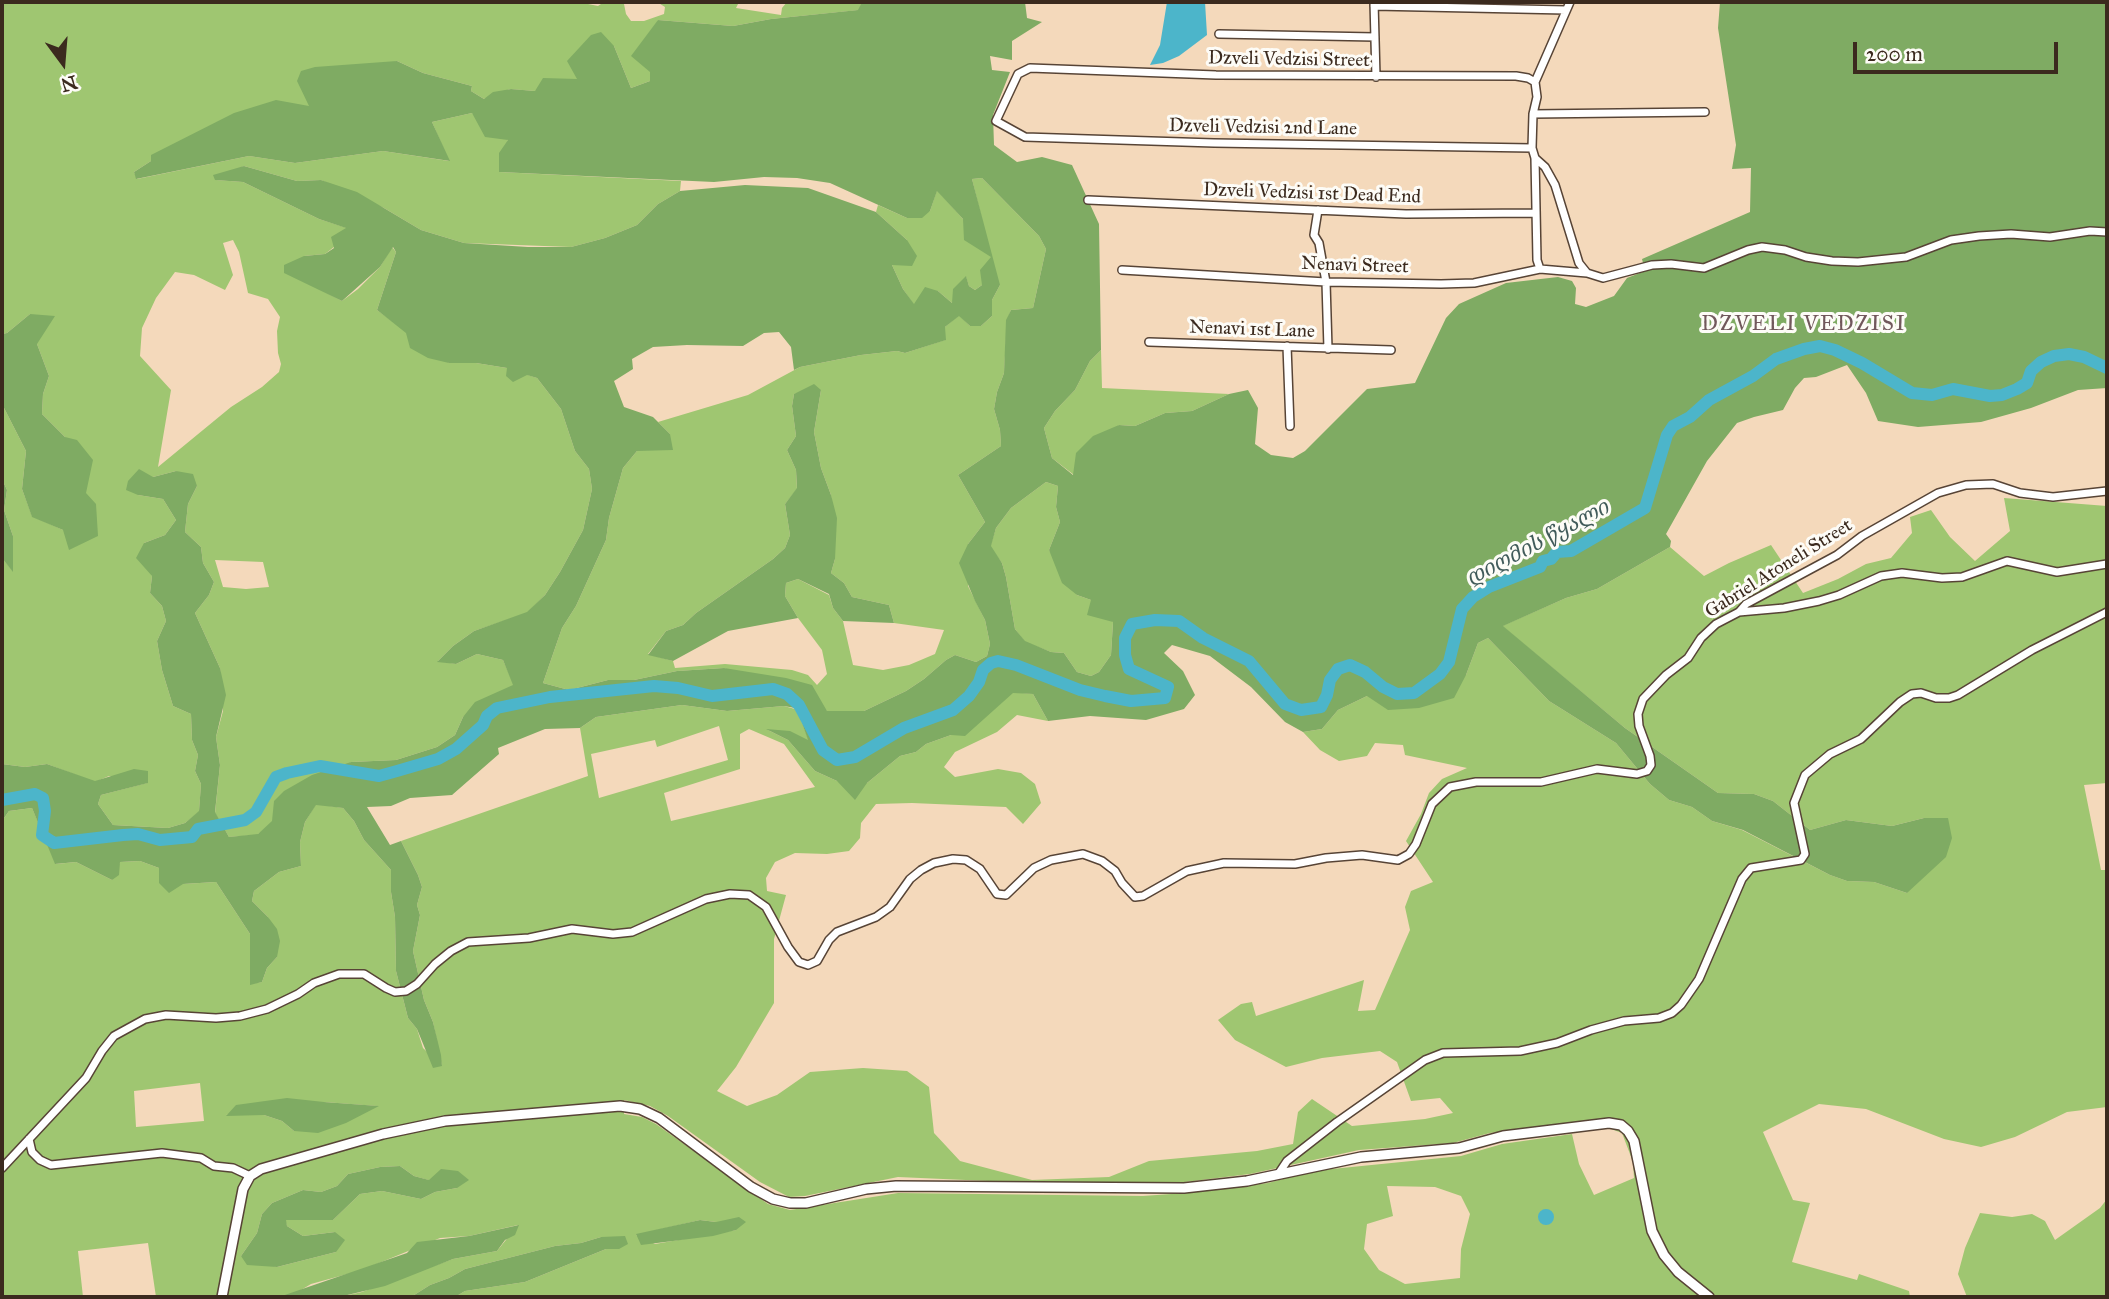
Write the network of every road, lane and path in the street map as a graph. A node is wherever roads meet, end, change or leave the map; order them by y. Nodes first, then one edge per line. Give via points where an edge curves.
1 (1570, 2) edge
2 (1374, 4) edge
3 (1566, 10) junction
4 (1219, 34) dead end
5 (1375, 37) junction
6 (1376, 77) junction
7 (1535, 82) junction
8 (1705, 112) dead end
9 (1533, 114) junction
10 (996, 121) joint
11 (1532, 148) junction
12 (1535, 158) junction
13 (1088, 200) dead end
14 (1318, 210) junction
15 (1535, 214) junction
16 (2107, 232) edge
17 (1540, 269) junction
18 (1122, 270) dead end
19 (1587, 274) junction
20 (1326, 282) junction
21 (1149, 342) dead end
22 (1287, 346) junction
23 (1328, 349) junction
24 (1391, 350) dead end
25 (1290, 426) dead end
26 (2107, 491) edge
27 (2107, 564) edge
28 (1739, 612) junction
29 (2107, 612) edge
30 (30, 1139) junction
31 (2, 1168) edge
32 (1279, 1173) junction
33 (250, 1176) junction
34 (222, 1297) edge
35 (1709, 1297) edge

1 - 3 street
2 - 3 street
2 - 5 street
3 - 7 street
4 - 5 street
5 - 6 street
6 - 7 street, Dzveli Vedzisi Street via 1516,76
6 - 10 street, Dzveli Vedzisi Street via 1030,68 1018,75
7 - 9 street
8 - 9 street
9 - 11 street
10 - 11 street, Dzveli Vedzisi 2nd Lane via 1025,137
11 - 12 street
12 - 15 street
12 - 19 street via 1555,184 1572,245
13 - 14 street, Dzveli Vedzisi 1st Dead End
14 - 15 street, Dzveli Vedzisi 1st Dead End
14 - 20 street, Nenavi 1st Lane via 1314,235
15 - 17 street
16 - 19 street via 1979,236 1951,240 1906,257 1858,262 1762,247 1704,268 1671,264 1604,278
17 - 19 street, Nenavi Street
17 - 20 street, Nenavi Street via 1474,283
18 - 20 street, Nenavi Street
20 - 23 street, Nenavi 1st Lane
21 - 22 street, Nenavi 1st Lane
22 - 23 street, Nenavi 1st Lane
22 - 25 street
23 - 24 street
26 - 28 street, Gabriel Atoneli Street via 2053,497 1993,484 1938,493
27 - 28 street via 2057,572 2007,561 1962,577 1891,575 1819,601
28 - 30 street, Gabriel Atoneli Street via 1716,624 1688,658 1643,699 1638,714 1650,756 1647,771 1597,769 1541,782 1476,782 1450,787 1432,804 1409,855 1398,860 1362,855 1287,864 1224,863 1187,871 1136,897 1115,871 1083,855 1034,868 1006,895 997,894 973,864 953,859 921,870 890,907 837,932 817,961 808,965 799,962 788,947 766,907 749,895 706,899 632,932 572,929 529,938 468,942 406,991 386,988 364,974 339,974 267,1009 240,1016 145,1019 114,1037 86,1078
29 - 32 street via 1958,695 1912,694 1861,739 1830,754 1805,775 1794,803 1805,854 1801,860 1751,868 1699,979 1672,1013 1624,1021 1520,1051 1443,1053 1337,1122 1287,1161
30 - 31 street, Gabriel Atoneli Street
30 - 33 street via 32,1152 51,1166 162,1153 201,1158
32 - 33 street via 1184,1188 896,1186 790,1203 751,1187 659,1118 620,1106 445,1121 318,1152
32 - 35 street via 1361,1157 1459,1148 1503,1136 1621,1125 1634,1141 1652,1231 1664,1255
33 - 34 street via 243,1189

